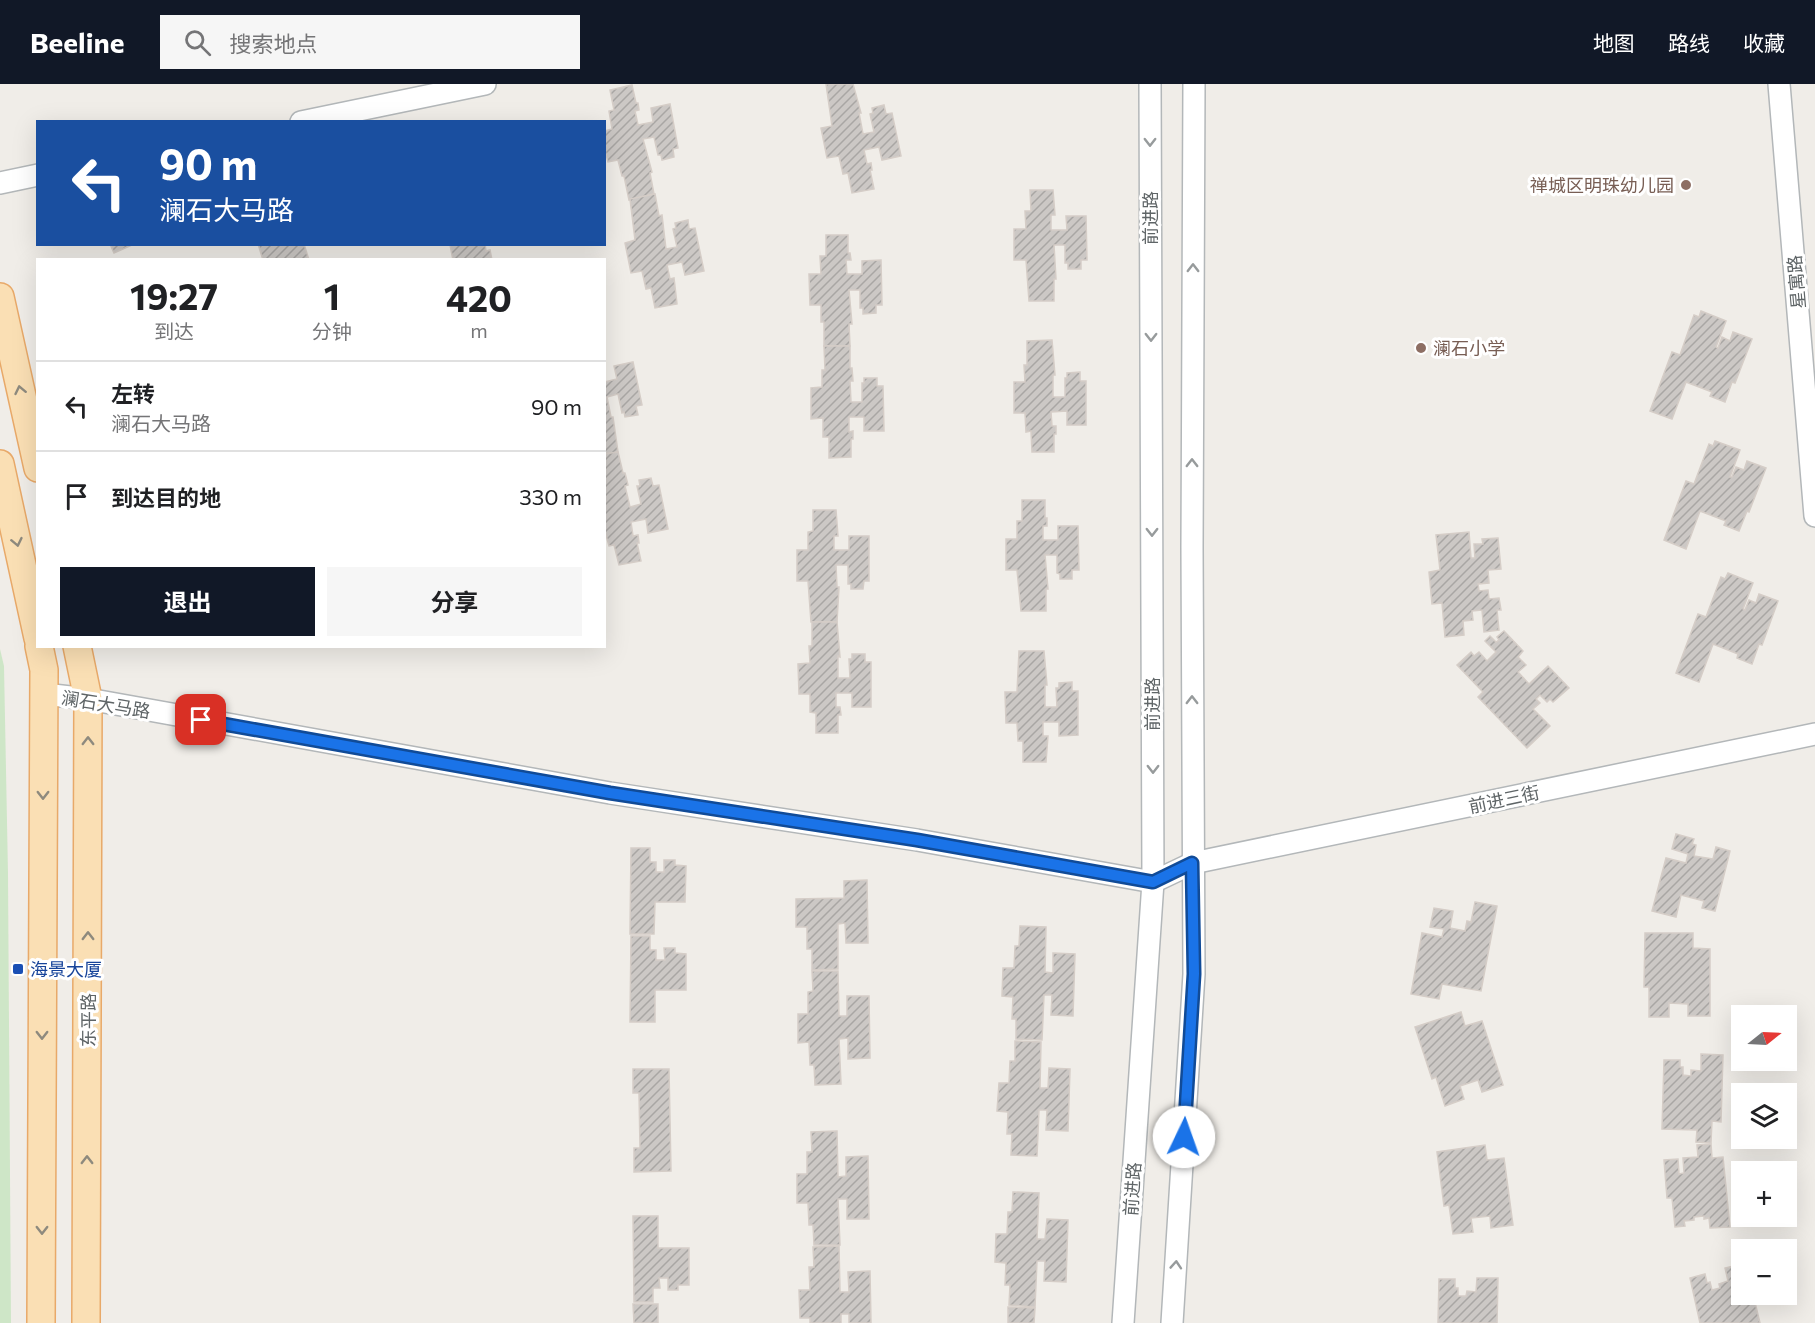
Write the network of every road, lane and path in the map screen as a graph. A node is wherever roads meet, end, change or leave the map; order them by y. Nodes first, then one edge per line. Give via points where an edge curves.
1 (485, 84) edge
2 (1150, 84) edge
3 (1194, 84) edge
4 (1779, 84) edge
5 (311, 120) edge
6 (36, 175) edge
7 (0, 183) edge
8 (0, 297) edge
9 (36, 459) edge
10 (0, 464) edge
11 (1815, 516) edge
12 (36, 629) edge
13 (39, 648) edge
14 (77, 648) edge
15 (44, 694) junction
16 (88, 699) junction
17 (1815, 734) edge
18 (1192, 863) junction
19 (1153, 882) junction
20 (41, 1323) edge
21 (86, 1323) edge
22 (1123, 1323) edge
23 (1172, 1323) edge

1 - 5 street
2 -> 19 street, 前进路
18 -> 3 street
4 - 11 street, 星寓路
6 - 7 street
9 -> 8 main road
10 -> 12 main road
13 - 15 main road
14 - 16 main road, 东平路
15 - 16 street, 澜石大马路
15 -> 20 main road
16 - 19 street, 澜石大马路 via 610,793 917,840
21 -> 16 main road, 东平路
17 - 18 street, 前进三街
18 - 19 street
23 -> 18 street via 1194,974
19 - 22 street, 前进路

